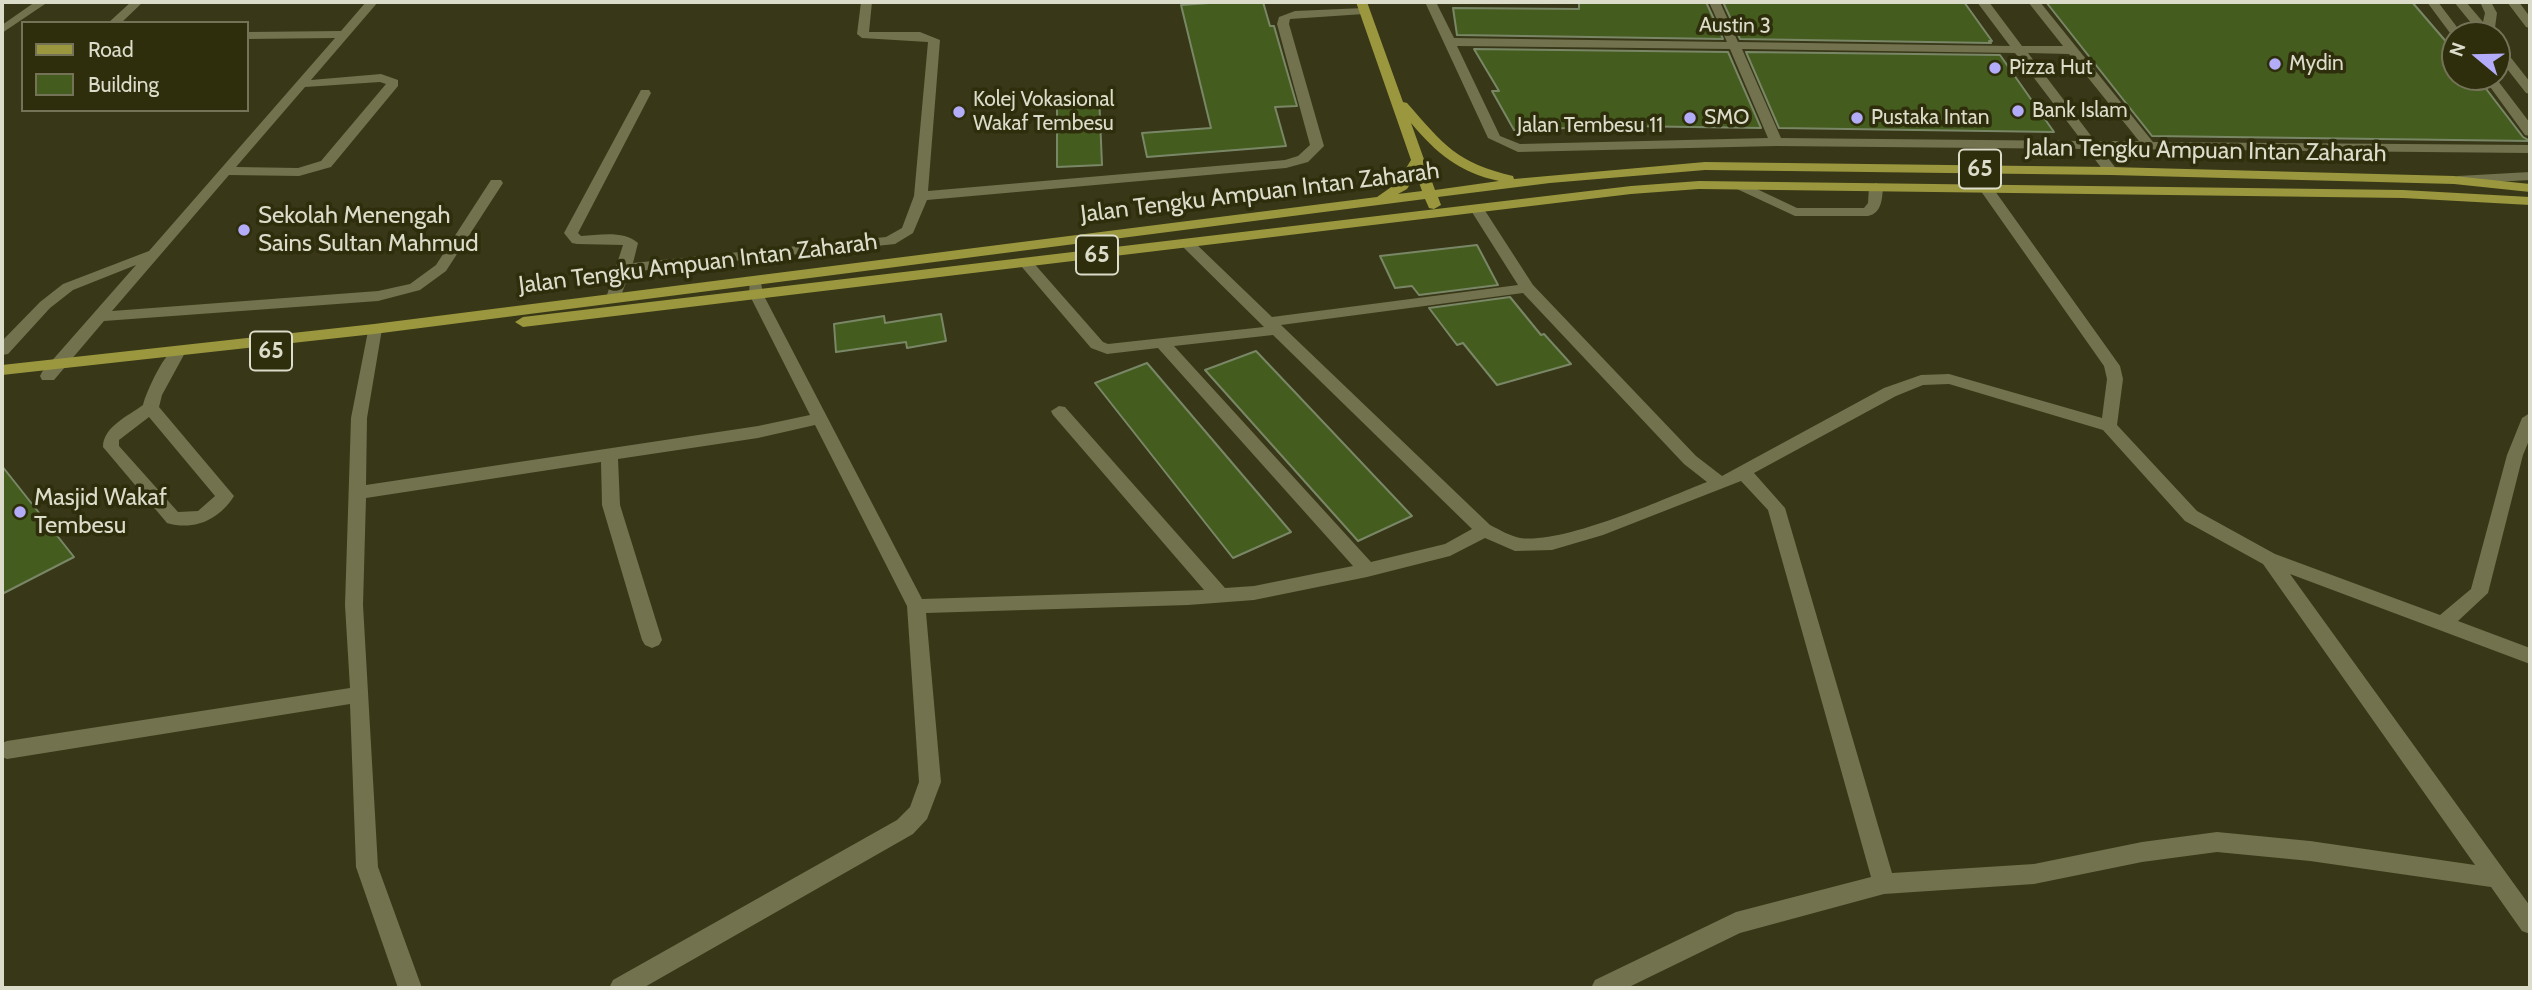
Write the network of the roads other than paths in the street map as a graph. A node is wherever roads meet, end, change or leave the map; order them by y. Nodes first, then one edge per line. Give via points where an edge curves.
1 (43, 2) edge
2 (137, 2) edge
3 (372, 2) edge
4 (866, 2) edge
5 (1431, 2) edge
6 (1715, 2) edge
7 (1983, 2) edge
8 (2034, 2) edge
9 (2432, 2) edge
10 (2460, 2) edge
11 (2486, 2) edge
12 (2512, 2) edge
13 (1362, 6) edge
14 (1294, 8) edge
15 (116, 21) edge
16 (2446, 21) edge
17 (2476, 21) edge
18 (2489, 21) edge
19 (2530, 25) edge
20 (2, 30) edge
21 (345, 34) junction
22 (248, 35) edge
23 (1451, 42) junction
24 (1734, 46) junction
25 (2019, 49) junction
26 (2073, 50) junction
27 (2511, 66) edge
28 (300, 84) junction
29 (2530, 90) edge
30 (2499, 91) edge
31 (645, 93) dead end
32 (1396, 98) junction
33 (2530, 132) edge
34 (1776, 142) junction
35 (2091, 144) junction
36 (2148, 144) junction
37 (2530, 149) edge
38 (1418, 159) junction
39 (223, 171) junction
40 (2111, 171) junction
41 (2530, 176) edge
42 (1550, 179) junction
43 (2454, 180) junction
44 (496, 183) dead end
45 (1742, 186) junction
46 (1876, 187) junction
47 (1984, 187) junction
48 (2530, 188) edge
49 (1430, 194) junction
50 (921, 196) junction
51 (2530, 201) edge
52 (1360, 203) junction
53 (1477, 209) junction
54 (1438, 215) junction
55 (1188, 244) junction
56 (152, 254) junction
57 (1026, 263) junction
58 (624, 268) junction
59 (755, 287) junction
60 (1527, 288) junction
61 (614, 298) junction
62 (99, 317) junction
63 (1273, 326) junction
64 (373, 334) junction
65 (1162, 343) junction
66 (2, 350) edge
67 (174, 357) junction
68 (2, 370) edge
69 (53, 370) junction
70 (2, 381) edge
71 (151, 408) junction
72 (1059, 411) dead end
73 (2530, 418) edge
74 (819, 419) junction
75 (2109, 426) junction
76 (609, 456) junction
77 (1743, 472) junction
78 (1721, 484) junction
79 (357, 493) junction
80 (1484, 530) junction
81 (2269, 558) junction
82 (1367, 570) junction
83 (1220, 595) junction
84 (916, 606) junction
85 (2444, 622) junction
86 (652, 640) dead end
87 (2530, 656) edge
88 (360, 694) junction
89 (7, 750) dead end
90 (2498, 878) junction
91 (1884, 884) junction
92 (2530, 924) edge
93 (410, 988) edge
94 (621, 988) edge
95 (1604, 988) edge

1 - 20 street
2 - 15 street
3 - 21 street
4 - 50 street via 866,36 934,40
5 - 23 street, Jalan Tembesu 11
6 - 24 street
7 - 25 street
8 - 26 street
9 - 16 street
10 - 17 street
11 - 18 street
12 - 19 street
13 - 14 street
13 - 32 main road
14 - 50 street via 1283,24 1317,146 1303,159
21 - 22 street
21 - 28 street
23 - 24 street, Austin 3
23 - 34 street, Jalan Tembesu 11 via 1495,138 1507,146
24 - 25 street, Austin 3
24 - 34 street
25 - 26 street, Austin 3
25 - 35 street
26 - 36 street
27 - 29 street
28 - 39 street
28 - 39 street via 381,78 394,83 326,164 299,172
30 - 33 street
31 - 58 street via 571,233 577,240 631,243
32 - 38 main road
32 - 42 main road via 1460,165 1487,176
34 - 35 street, Jalan Tembesu 11
35 - 36 street, Jalan Tembesu 11
35 - 40 street
36 - 37 street, Jalan Tembesu 11
38 - 49 main road
38 - 52 main road via 1402,186 1389,196
39 - 56 street
40 - 42 main road, Jalan Tengku Ampuan Intan Zaharah / 65 via 1705,166
40 - 43 main road, Jalan Tengku Ampuan Intan Zaharah / 65
41 - 43 street
42 - 49 main road, Jalan Tengku Ampuan Intan Zaharah / 65
43 - 48 main road, Jalan Tengku Ampuan Intan Zaharah / 65
44 - 62 street via 442,268 415,287 378,296
45 - 46 main road, Jalan Tengku Ampuan Intan Zaharah / 65
45 - 46 street via 1795,212 1868,212 1875,204
45 - 53 main road, Jalan Tengku Ampuan Intan Zaharah / 65 via 1631,190
46 - 47 main road, Jalan Tengku Ampuan Intan Zaharah / 65
47 - 51 main road, Jalan Tengku Ampuan Intan Zaharah / 65 via 2452,195
47 - 75 street via 2112,366 2115,379
49 - 52 main road, Jalan Tengku Ampuan Intan Zaharah / 65
49 - 54 main road
50 - 58 street via 908,230 890,240
52 - 59 main road, Jalan Tengku Ampuan Intan Zaharah / 65
53 - 54 main road, Jalan Tengku Ampuan Intan Zaharah / 65
53 - 60 street
54 - 55 main road, Jalan Tengku Ampuan Intan Zaharah / 65
55 - 57 main road, Jalan Tengku Ampuan Intan Zaharah / 65
55 - 63 street
56 - 62 street
56 - 66 street via 68,287
57 - 59 main road, Jalan Tengku Ampuan Intan Zaharah / 65
57 - 65 street via 1097,345 1107,349
58 - 61 street
59 - 61 main road, Jalan Tengku Ampuan Intan Zaharah / 65
59 - 64 main road, Jalan Tengku Ampuan Intan Zaharah / 65
59 - 74 street
60 - 63 street
60 - 78 street via 1690,460
61 - 64 main road, Jalan Tengku Ampuan Intan Zaharah / 65
62 - 69 street
63 - 65 street
63 - 80 street
64 - 67 main road, Jalan Tengku Ampuan Intan Zaharah / 65
64 - 79 street via 359,418
65 - 82 street
67 - 69 main road, Jalan Tengku Ampuan Intan Zaharah / 65
67 - 71 street via 153,395
68 - 69 main road, Jalan Tengku Ampuan Intan Zaharah / 65
69 - 70 main road, Jalan Tengku Ampuan Intan Zaharah / 65
71 - 71 street via 225,496 200,519 173,518 111,447 111,439 120,429
72 - 83 street
73 - 85 street via 2515,455 2479,593
74 - 76 street
74 - 84 street
75 - 77 street via 1949,379 1922,380 1890,392
75 - 81 street via 2191,516
76 - 79 street
76 - 86 street via 611,505
77 - 78 street
77 - 91 street via 1776,508
78 - 80 street via 1552,543 1515,544
79 - 88 street via 354,605
80 - 82 street via 1450,549
81 - 85 street
81 - 90 street
82 - 83 street via 1254,593
83 - 84 street
84 - 94 street via 930,782 919,812 887,839
85 - 87 street
88 - 89 street
88 - 93 street via 367,867
90 - 91 street via 2217,842 2034,874
90 - 92 street
91 - 95 street via 1736,923

